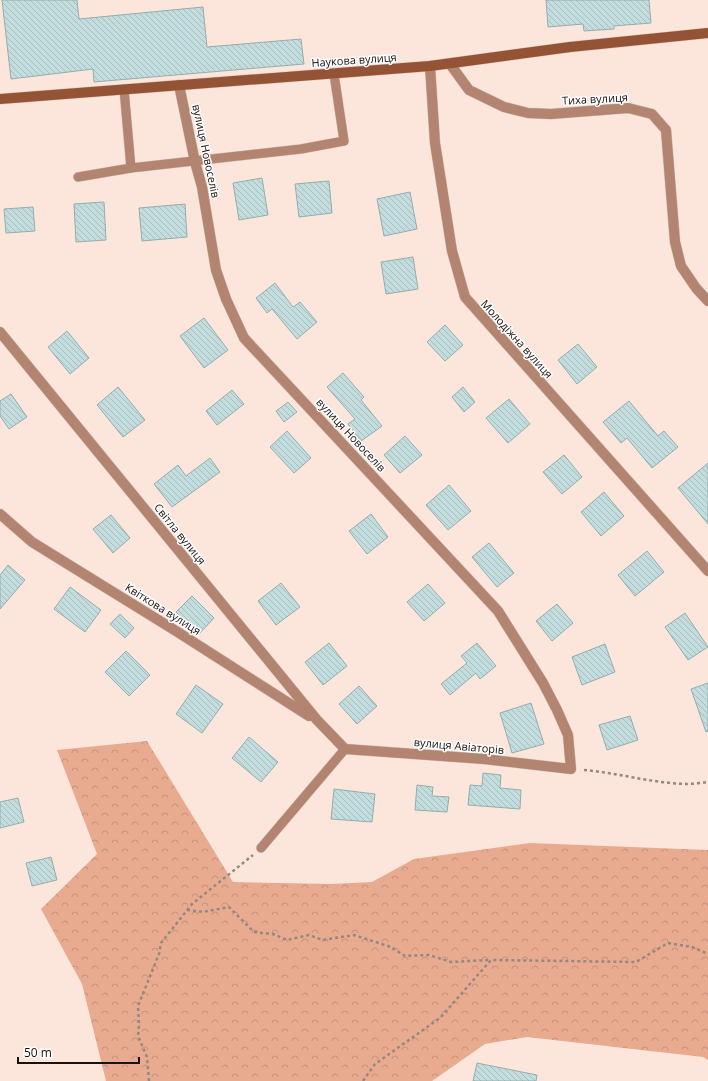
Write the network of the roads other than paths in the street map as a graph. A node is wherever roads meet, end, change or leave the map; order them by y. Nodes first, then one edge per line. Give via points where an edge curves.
1 (708, 33) edge
2 (450, 64) junction
3 (430, 66) junction
4 (334, 74) junction
5 (180, 85) junction
6 (124, 89) junction
7 (0, 99) edge
8 (195, 162) junction
9 (131, 168) junction
10 (78, 177) dead end
11 (708, 301) edge
12 (0, 332) edge
13 (0, 514) edge
14 (708, 571) edge
15 (316, 720) junction
16 (345, 749) junction
17 (571, 769) joint
18 (261, 848) road end

1 - 2 street, Наукова вулиця via 570,47
2 - 3 street, Наукова вулиця
2 - 11 street, Тиха вулиця via 469,90 504,107 551,114 628,108 652,114 666,130 675,242 680,266
3 - 4 street, Наукова вулиця
3 - 14 street, Молодіжна вулиця via 434,143 452,251 465,297
4 - 5 street, Наукова вулиця
4 - 8 lane via 344,141
5 - 6 street, Наукова вулиця
5 - 8 street, вулиця Новоселів
6 - 7 street, Наукова вулиця
6 - 9 lane
8 - 9 lane
8 - 17 street, вулиця Новоселів via 202,187 216,270 244,338 498,611 557,710 568,735
9 - 10 lane
12 - 15 street, Світла вулиця
13 - 15 street, Квіткова вулиця via 32,542
15 - 16 street, Світла вулиця
16 - 17 street, вулиця Авіаторів via 484,759
16 - 18 lane

